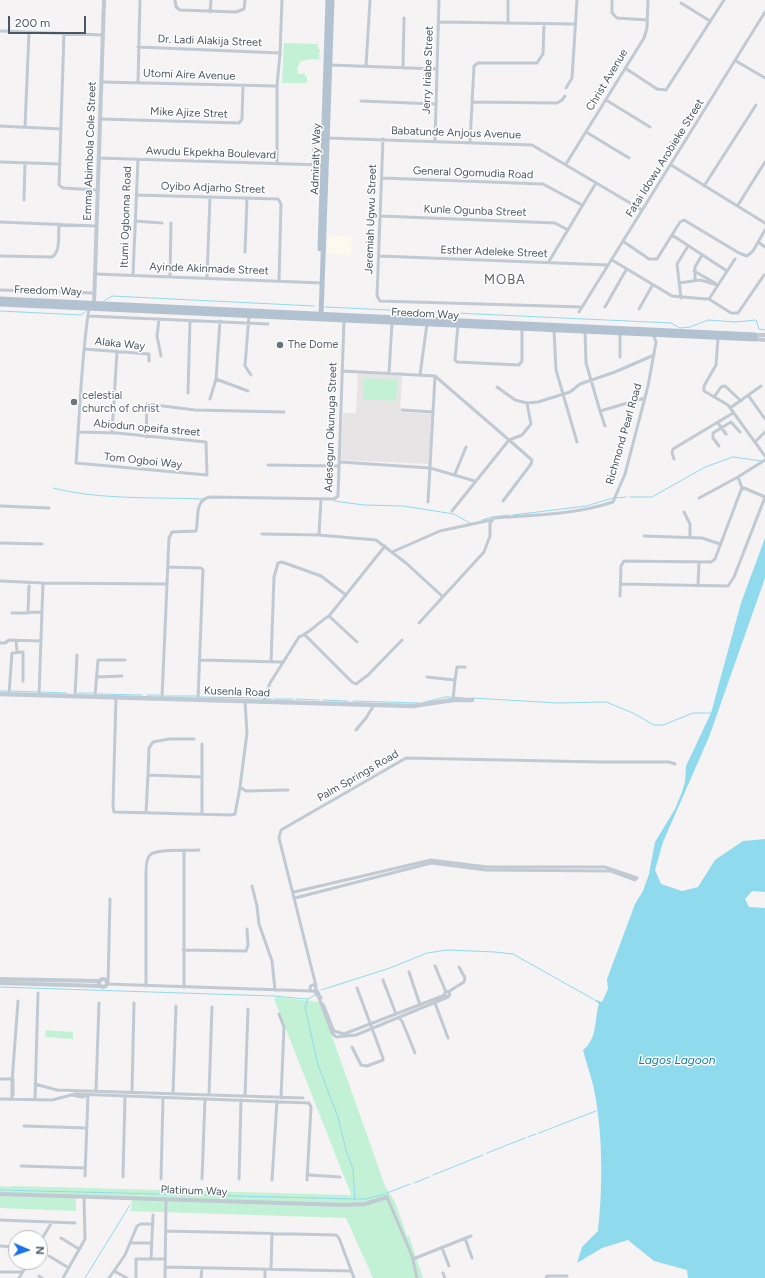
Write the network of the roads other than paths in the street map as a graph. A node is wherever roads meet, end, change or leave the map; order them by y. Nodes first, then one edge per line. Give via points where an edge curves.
1 (104, 0) edge
2 (140, 0) edge
3 (175, 0) edge
4 (211, 0) edge
5 (245, 0) edge
6 (282, 0) edge
7 (328, 0) edge
8 (332, 0) edge
9 (370, 0) edge
10 (439, 0) edge
11 (508, 0) edge
12 (577, 0) edge
13 (612, 0) edge
14 (648, 0) edge
15 (724, 0) edge
16 (681, 4) dead end
17 (210, 12) junction
18 (765, 12) edge
19 (404, 18) dead end
20 (647, 20) junction
21 (710, 21) junction
22 (439, 22) junction
23 (508, 23) junction
24 (544, 24) junction
25 (575, 24) junction
26 (0, 31) edge
27 (29, 32) junction
28 (64, 33) junction
29 (103, 34) junction
30 (138, 47) junction
31 (280, 53) junction
32 (736, 61) junction
33 (330, 65) junction
34 (366, 66) junction
35 (403, 68) junction
36 (625, 68) junction
37 (438, 69) junction
38 (765, 78) edge
39 (101, 82) junction
40 (138, 83) junction
41 (243, 86) junction
42 (277, 86) junction
43 (566, 88) dead end
44 (565, 96) dead end
45 (606, 100) junction
46 (361, 101) dead end
47 (472, 102) junction
48 (436, 104) junction
49 (756, 105) dead end
50 (100, 119) junction
51 (0, 126) edge
52 (315, 126) dead end
53 (25, 127) junction
54 (650, 127) dead end
55 (61, 129) junction
56 (586, 132) junction
57 (325, 138) junction
58 (383, 139) junction
59 (435, 141) junction
60 (470, 142) junction
61 (98, 158) junction
62 (630, 158) dead end
63 (138, 159) junction
64 (0, 162) edge
65 (765, 162) edge
66 (25, 163) junction
67 (60, 164) junction
68 (277, 164) junction
69 (566, 164) junction
70 (313, 165) junction
71 (322, 165) junction
72 (671, 165) junction
73 (382, 178) junction
74 (596, 183) junction
75 (704, 186) junction
76 (97, 190) junction
77 (136, 194) junction
78 (210, 197) junction
79 (246, 198) junction
80 (24, 200) dead end
81 (582, 205) junction
82 (738, 205) junction
83 (642, 210) junction
84 (380, 216) junction
85 (135, 221) junction
86 (0, 222) edge
87 (162, 223) dead end
88 (171, 223) dead end
89 (765, 223) edge
90 (58, 224) junction
91 (96, 226) junction
92 (568, 230) junction
93 (765, 230) edge
94 (672, 235) junction
95 (624, 242) junction
96 (758, 242) junction
97 (688, 246) junction
98 (765, 247) edge
99 (245, 252) dead end
100 (702, 255) junction
101 (0, 256) edge
102 (379, 256) junction
103 (736, 259) dead end
104 (612, 260) junction
105 (548, 263) junction
106 (608, 265) junction
107 (626, 270) junction
108 (694, 271) junction
109 (727, 271) junction
110 (96, 274) junction
111 (764, 275) dead end
112 (133, 276) junction
113 (170, 277) junction
114 (207, 278) junction
115 (695, 280) junction
116 (279, 281) junction
117 (679, 282) junction
118 (321, 283) junction
119 (718, 285) junction
120 (652, 286) junction
121 (0, 290) edge
122 (95, 293) junction
123 (681, 298) junction
124 (0, 299) edge
125 (709, 299) junction
126 (0, 304) edge
127 (93, 307) junction
128 (582, 307) junction
129 (605, 307) dead end
130 (639, 309) dead end
131 (579, 312) dead end
132 (249, 315) junction
133 (88, 316) junction
134 (319, 316) junction
135 (159, 319) junction
136 (344, 320) junction
137 (190, 321) junction
138 (220, 322) junction
139 (392, 322) junction
140 (427, 322) junction
141 (249, 323) junction
142 (458, 323) junction
143 (268, 324) dead end
144 (522, 328) junction
145 (585, 329) junction
146 (554, 330) junction
147 (620, 333) junction
148 (653, 334) junction
149 (765, 335) edge
150 (755, 337) junction
151 (718, 338) junction
152 (765, 340) edge
153 (84, 349) junction
154 (117, 351) junction
155 (161, 356) dead end
156 (654, 356) junction
157 (620, 357) dead end
158 (149, 361) dead end
159 (342, 371) junction
160 (389, 373) junction
161 (251, 375) dead end
162 (420, 375) junction
163 (435, 376) junction
164 (216, 379) junction
165 (591, 380) junction
166 (761, 386) dead end
167 (497, 387) dead end
168 (248, 390) dead end
169 (188, 392) dead end
170 (562, 395) junction
171 (748, 395) junction
172 (714, 397) junction
173 (645, 398) junction
174 (210, 399) dead end
175 (741, 401) junction
176 (528, 403) junction
177 (730, 408) junction
178 (402, 410) dead end
179 (600, 411) junction
180 (284, 412) dead end
181 (433, 412) junction
182 (733, 413) junction
183 (765, 419) edge
184 (718, 423) junction
185 (605, 426) dead end
186 (722, 428) junction
187 (78, 432) junction
188 (740, 432) dead end
189 (765, 432) edge
190 (112, 433) junction
191 (726, 434) dead end
192 (146, 437) junction
193 (509, 440) junction
194 (577, 442) dead end
195 (755, 442) junction
196 (719, 446) dead end
197 (466, 447) dead end
198 (765, 456) edge
199 (674, 459) dead end
200 (765, 460) edge
201 (340, 464) junction
202 (268, 465) dead end
203 (430, 468) junction
204 (455, 474) junction
205 (208, 475) joint
206 (738, 477) junction
207 (475, 481) junction
208 (742, 488) junction
209 (321, 498) junction
210 (699, 498) dead end
211 (503, 501) dead end
212 (428, 502) dead end
213 (0, 506) edge
214 (49, 508) dead end
215 (452, 510) dead end
216 (684, 512) dead end
217 (491, 520) junction
218 (262, 534) dead end
219 (319, 535) junction
220 (644, 536) dead end
221 (690, 537) junction
222 (0, 543) edge
223 (42, 544) dead end
224 (720, 544) junction
225 (385, 546) junction
226 (392, 552) junction
227 (699, 562) junction
228 (168, 567) junction
229 (0, 581) edge
230 (43, 583) junction
231 (166, 584) junction
232 (620, 584) junction
233 (29, 586) dead end
234 (698, 586) junction
235 (346, 595) junction
236 (442, 596) junction
237 (620, 596) dead end
238 (42, 612) junction
239 (12, 613) dead end
240 (28, 613) junction
241 (329, 616) junction
242 (419, 622) dead end
243 (305, 634) junction
244 (16, 640) junction
245 (402, 640) dead end
246 (41, 641) junction
247 (357, 642) dead end
248 (0, 643) edge
249 (17, 652) junction
250 (77, 655) dead end
251 (125, 660) dead end
252 (200, 660) junction
253 (271, 662) junction
254 (282, 662) junction
255 (465, 667) dead end
256 (122, 676) dead end
257 (97, 677) junction
258 (427, 677) dead end
259 (455, 680) junction
260 (23, 681) dead end
261 (0, 694) edge
262 (9, 694) junction
263 (38, 695) junction
264 (75, 696) junction
265 (96, 696) junction
266 (116, 697) junction
267 (162, 698) junction
268 (453, 698) junction
269 (198, 700) junction
270 (472, 700) dead end
271 (244, 701) junction
272 (264, 701) junction
273 (374, 705) junction
274 (356, 730) dead end
275 (194, 739) dead end
276 (202, 744) dead end
277 (675, 764) dead end
278 (148, 775) junction
279 (202, 777) junction
280 (240, 787) junction
281 (288, 790) dead end
282 (146, 813) junction
283 (202, 814) junction
284 (199, 850) dead end
285 (184, 851) junction
286 (252, 886) dead end
287 (307, 889) junction
288 (294, 892) junction
289 (308, 896) junction
290 (296, 898) junction
291 (110, 899) dead end
292 (248, 929) dead end
293 (183, 950) junction
294 (435, 966) dead end
295 (460, 967) dead end
296 (409, 972) dead end
297 (0, 979) edge
298 (383, 980) dead end
299 (99, 981) junction
300 (0, 983) edge
301 (108, 984) junction
302 (101, 986) junction
303 (146, 986) junction
304 (184, 987) junction
305 (313, 988) junction
306 (357, 988) dead end
307 (276, 990) junction
308 (38, 993) dead end
309 (447, 994) junction
310 (18, 1001) dead end
311 (99, 1003) dead end
312 (134, 1003) dead end
313 (435, 1003) junction
314 (420, 1005) junction
315 (176, 1006) dead end
316 (212, 1007) dead end
317 (248, 1009) dead end
318 (279, 1014) dead end
319 (396, 1014) junction
320 (399, 1018) junction
321 (372, 1026) junction
322 (448, 1038) dead end
323 (352, 1047) dead end
324 (415, 1053) dead end
325 (0, 1079) edge
326 (13, 1079) junction
327 (35, 1084) junction
328 (96, 1091) junction
329 (132, 1092) junction
330 (173, 1094) junction
331 (88, 1095) junction
332 (209, 1095) junction
333 (125, 1096) junction
334 (245, 1096) junction
335 (163, 1098) junction
336 (282, 1098) junction
337 (303, 1098) dead end
338 (0, 1099) edge
339 (12, 1099) junction
340 (205, 1099) junction
341 (35, 1100) junction
342 (241, 1100) junction
343 (277, 1101) junction
344 (24, 1126) dead end
345 (86, 1128) junction
346 (21, 1166) dead end
347 (85, 1168) junction
348 (308, 1175) junction
349 (85, 1176) dead end
350 (340, 1176) dead end
351 (123, 1177) dead end
352 (161, 1178) dead end
353 (202, 1179) dead end
354 (239, 1179) dead end
355 (272, 1180) dead end
356 (307, 1180) dead end
357 (0, 1194) edge
358 (84, 1197) junction
359 (387, 1197) joint
360 (166, 1200) junction
361 (153, 1215) dead end
362 (0, 1220) edge
363 (52, 1222) junction
364 (75, 1223) dead end
365 (153, 1224) junction
366 (47, 1230) edge
367 (166, 1231) junction
368 (272, 1233) junction
369 (471, 1236) dead end
370 (61, 1238) dead end
371 (465, 1238) junction
372 (130, 1243) junction
373 (152, 1243) junction
374 (442, 1248) junction
375 (79, 1250) junction
376 (49, 1256) dead end
377 (472, 1258) dead end
378 (151, 1259) junction
379 (165, 1259) junction
380 (413, 1259) junction
381 (449, 1266) dead end
382 (165, 1267) junction
383 (69, 1268) junction
384 (202, 1268) junction
385 (265, 1269) junction
386 (270, 1269) junction
387 (114, 1271) junction
388 (351, 1271) junction
389 (0, 1272) edge
390 (22, 1272) joint
391 (443, 1273) dead end
392 (567, 1276) dead end
393 (19, 1278) edge
394 (63, 1278) edge
395 (109, 1278) edge
396 (127, 1278) edge
397 (136, 1278) edge
398 (165, 1278) edge
399 (201, 1278) edge
400 (265, 1278) edge
401 (354, 1278) edge
402 (417, 1278) edge
403 (444, 1278) edge
404 (546, 1278) edge

1 - 29 street, Emma Abimbola Cole Street
2 - 30 street
3 - 17 street via 176,8 180,10
4 - 17 street
5 - 17 street via 244,9 239,12
6 - 31 street
7 - 57 main road, Admiralty Way
8 - 33 main road, Admiralty Way
9 - 34 street
10 - 22 street, Jerry Iriabe Street
11 - 23 street
12 - 25 street
13 - 20 street via 612,13 617,18
14 - 20 street, Christ Avenue
15 - 21 street
16 - 21 street
18 - 32 street, Fatai Idowu Arobieke Street
19 - 35 street
20 - 36 street, Christ Avenue via 646,33
21 - 36 street via 666,90 657,89
22 - 23 street
22 - 37 street, Jerry Iriabe Street
23 - 24 street
24 - 25 street
24 - 47 street via 543,54 537,63 475,64
25 - 43 street via 572,78
26 - 27 street
27 - 28 street
27 - 53 street
28 - 29 street
28 - 55 street
29 - 39 street, Emma Abimbola Cole Street
30 - 31 street, Dr. Ladi Alakija Street
30 - 40 street
31 - 42 street
32 - 38 street
32 - 72 street, Fatai Idowu Arobieke Street
33 - 34 street
33 - 57 main road, Admiralty Way
34 - 35 street
35 - 37 street
36 - 45 street, Christ Avenue
37 - 48 street, Jerry Iriabe Street
39 - 40 street, Utomi Aire Avenue
39 - 50 street, Emma Abimbola Cole Street
40 - 41 street, Utomi Aire Avenue
41 - 42 street, Utomi Aire Avenue
41 - 50 street, Mike Ajize Stret via 242,119 239,123
42 - 68 street
44 - 47 street via 557,103
45 - 54 street
45 - 56 street, Christ Avenue
46 - 48 street
47 - 60 street
48 - 59 street, Jerry Iriabe Street
49 - 75 street
50 - 61 street, Emma Abimbola Cole Street
51 - 53 street
52 - 70 street
53 - 55 street
55 - 67 street
56 - 62 street
56 - 69 street, Christ Avenue
57 - 58 street, Babatunde Anjous Avenue
57 - 71 main road, Admiralty Way
57 - 118 main road, Admiralty Way
58 - 59 street, Babatunde Anjous Avenue
58 - 73 street, Jeremiah Ugwu Street
59 - 60 street, Babatunde Anjous Avenue
60 - 69 street, Babatunde Anjous Avenue via 532,145
61 - 63 street, Awudu Ekpekha Boulevard
61 - 76 street, Emma Abimbola Cole Street
63 - 68 street, Awudu Ekpekha Boulevard
63 - 77 street, Itumi Ogbonna Road
64 - 66 street
65 - 82 street
66 - 67 street
66 - 80 street
67 - 76 street via 61,188
68 - 70 street, Awudu Ekpekha Boulevard
69 - 74 street, Babatunde Anjous Avenue
70 - 71 street, Awudu Ekpekha Boulevard
71 - 118 main road, Admiralty Way
72 - 75 street
72 - 83 street, Fatai Idowu Arobieke Street
73 - 81 street, General Ogomudia Road via 543,184
73 - 84 street, Jeremiah Ugwu Street
74 - 81 street
74 - 83 street, Babatunde Anjous Avenue
75 - 82 street
76 - 91 street, Emma Abimbola Cole Street
77 - 78 street, Oyibo Adjarho Street
77 - 85 street, Itumi Ogbonna Road
78 - 79 street, Oyibo Adjarho Street
78 - 114 street
79 - 99 street
79 - 116 street, Oyibo Adjarho Street via 276,199 280,202
81 - 92 street
82 - 89 street
83 - 95 street, Fatai Idowu Arobieke Street
84 - 92 street, Kunle Ogunba Street via 556,223
84 - 102 street, Jeremiah Ugwu Street
85 - 87 street
85 - 112 street, Itumi Ogbonna Road
86 - 90 street
88 - 113 street
90 - 91 street
90 - 101 street via 57,250 52,257
91 - 110 street, Emma Abimbola Cole Street
92 - 105 street
93 - 96 street
94 - 95 street via 659,256 653,260
94 - 96 street via 684,220 744,255 750,254
94 - 97 street
95 - 104 street, Fatai Idowu Arobieke Street
96 - 98 street
97 - 100 street
97 - 117 street via 677,264
100 - 108 street
100 - 109 street
102 - 105 street, Esther Adeleke Street
102 - 128 street, Jeremiah Ugwu Street via 378,299 383,301
103 - 109 street
104 - 106 street, Fatai Idowu Arobieke Street
104 - 107 street
105 - 106 street, Esther Adeleke Street
106 - 128 street, Fatai Idowu Arobieke Street
107 - 120 street
107 - 129 street
108 - 115 street
108 - 119 street
109 - 119 street
110 - 112 street, Ayinde Akinmade Street
110 - 122 street, Emma Abimbola Cole Street
111 - 125 street via 738,313 731,313
112 - 113 street, Ayinde Akinmade Street
113 - 114 street, Ayinde Akinmade Street
114 - 116 street, Ayinde Akinmade Street
115 - 117 street
115 - 119 street
116 - 118 street, Ayinde Akinmade Street
117 - 123 street
118 - 134 main road, Admiralty Way
119 - 125 street
120 - 123 street
120 - 130 street
121 - 122 street
122 - 127 street, Emma Abimbola Cole Street
123 - 125 street
124 - 127 main road, Freedom Way
126 - 127 main road, Freedom Way
127 - 132 main road, Freedom Way
127 - 133 street
127 - 134 main road, Freedom Way
128 - 131 street, Fatai Idowu Arobieke Street
132 - 134 main road, Freedom Way
132 - 141 street
133 - 135 street
133 - 153 street
134 - 136 main road, Freedom Way
134 - 140 main road, Freedom Way
135 - 137 street
135 - 155 street via 157,336
136 - 139 main road, Freedom Way
136 - 159 street, Adesegun Okunuga Street
137 - 138 street
137 - 169 street
138 - 141 street
138 - 164 street
139 - 140 main road, Freedom Way
139 - 160 street
140 - 142 main road, Freedom Way
140 - 162 street
141 - 143 street
141 - 161 street via 245,366
142 - 144 main road, Freedom Way
142 - 144 street via 455,360 457,362 520,365
142 - 145 main road, Freedom Way
144 - 146 main road, Freedom Way
145 - 146 main road, Freedom Way
145 - 147 main road, Freedom Way
145 - 150 main road, Freedom Way
145 - 165 street via 586,363
146 - 170 street via 556,370
147 - 148 main road, Freedom Way
147 - 157 street
148 - 151 main road, Freedom Way
148 - 156 street, Richmond Pearl Road via 656,342
149 - 150 street
150 - 151 main road, Freedom Way
150 - 152 street
151 - 172 street via 716,365 703,389
153 - 154 street, Alaka Way
153 - 187 street
154 - 158 street, Alaka Way via 149,354
154 - 190 street
156 - 165 street
156 - 173 street, Richmond Pearl Road
159 - 160 street
159 - 201 street, Adesegun Okunuga Street
160 - 162 street
162 - 163 street
163 - 181 street
163 - 193 street
164 - 168 street
164 - 174 street
165 - 170 street
165 - 179 street
166 - 171 street
167 - 176 street via 509,398
170 - 176 street
170 - 194 street
171 - 175 street
171 - 183 street
172 - 175 street via 721,387 726,386
172 - 177 street via 726,402
173 - 179 street
173 - 217 street, Richmond Pearl Road via 624,474 613,502 556,515
175 - 177 street
176 - 193 street via 531,424 522,435
177 - 182 street
178 - 181 street
179 - 185 street
180 - 192 street via 195,410 147,404
181 - 203 street
182 - 184 street
182 - 195 street
184 - 186 street
184 - 199 street via 672,449
186 - 188 street via 733,422
186 - 191 street
186 - 196 street via 712,435
187 - 190 street, Abiodun opeifa street
187 - 205 street, Tom Ogboi Way via 76,463
189 - 195 street
190 - 192 street, Abiodun opeifa street
192 - 205 street, Abiodun opeifa street via 206,442
193 - 207 street
193 - 211 street via 532,460
195 - 198 street
197 - 204 street
200 - 206 street
201 - 202 street
201 - 203 street
201 - 209 street, Adesegun Okunuga Street via 338,496
203 - 204 street
203 - 212 street
204 - 207 street
206 - 208 street
206 - 210 street
207 - 215 street
208 - 224 street
208 - 234 street via 764,498 732,582 725,587
209 - 219 street
209 - 228 street, Adesegun Okunuga Street via 205,498 200,503 196,531 174,531 170,535
213 - 214 street
216 - 221 street via 690,524
217 - 226 street, Richmond Pearl Road via 440,532
217 - 236 street via 490,536 484,552
218 - 219 street
219 - 225 street via 371,538
220 - 221 street
221 - 224 street
222 - 223 street
224 - 227 street via 714,560
225 - 226 street
225 - 235 street
226 - 236 street
227 - 232 street via 626,560 621,566
227 - 234 street
228 - 231 street
228 - 252 street via 203,570
229 - 230 street
230 - 231 street
230 - 238 street
231 - 267 street
232 - 234 street
232 - 237 street
233 - 240 street
235 - 241 street
235 - 253 street via 321,576 282,562 278,563 274,577
236 - 242 street
238 - 240 street
238 - 246 street
239 - 240 street
241 - 243 street
241 - 247 street
243 - 245 street via 356,684
243 - 254 street via 299,637
244 - 246 street
244 - 248 street
244 - 249 street
246 - 263 street
249 - 260 street via 24,652
249 - 262 street via 12,653
250 - 264 street
251 - 257 street via 98,660
252 - 253 street
252 - 269 street
253 - 254 street
254 - 272 street
255 - 259 street via 457,667
256 - 257 street
257 - 265 street
258 - 259 street
259 - 268 street
261 - 262 main road, Kusenla Road
262 - 263 main road, Kusenla Road
263 - 264 main road, Kusenla Road
264 - 265 main road, Kusenla Road
265 - 266 main road, Kusenla Road
266 - 267 main road, Kusenla Road
266 - 282 street via 113,809 117,813
267 - 269 main road, Kusenla Road
268 - 270 main road, Kusenla Road
268 - 273 main road, Kusenla Road via 422,706
269 - 271 main road, Kusenla Road
271 - 272 main road, Kusenla Road
271 - 280 street via 247,733
272 - 273 main road, Kusenla Road
273 - 274 street
275 - 278 street via 169,739 149,745
276 - 279 street
277 - 288 street, Palm Springs Road via 403,759 281,830 280,838
278 - 279 street
278 - 282 street
279 - 283 street
280 - 281 street via 246,791
280 - 283 street via 235,814
282 - 283 street
284 - 285 street
285 - 293 street
285 - 303 street via 151,853 147,859
286 - 307 street via 259,924 272,961
287 - 288 street
287 - 289 street
287 - 289 street via 431,860 487,867 605,868 637,878 636,880 610,871 486,870 431,863
288 - 290 street, Palm Springs Road
289 - 290 street
290 - 305 street, Palm Springs Road via 315,980
291 - 301 street
292 - 293 street via 246,952
293 - 304 street
294 - 309 street
295 - 309 street via 464,982
296 - 314 street
297 - 299 street
298 - 319 street
299 - 301 street via 104,979
299 - 302 street
300 - 302 street
301 - 302 street
301 - 303 street
303 - 304 street
304 - 307 street
305 - 307 street
305 - 321 street via 336,1038 356,1035
306 - 321 street
308 - 327 street
309 - 313 street
309 - 314 street
310 - 326 street
311 - 328 street
312 - 329 street
313 - 320 street
313 - 322 street
314 - 319 street
315 - 330 street
316 - 332 street
317 - 334 street
318 - 336 street via 284,1027
319 - 321 street
320 - 321 street
320 - 324 street
321 - 323 street via 383,1060 367,1066 360,1065
325 - 326 street
326 - 339 street
327 - 328 street via 57,1090
327 - 341 street
328 - 329 street
329 - 330 street
330 - 332 street
331 - 333 street
331 - 341 street via 75,1094 52,1100
331 - 345 street
332 - 334 street
333 - 335 street
333 - 351 street
334 - 336 street
335 - 340 street
335 - 352 street
336 - 337 street
338 - 339 street
339 - 341 street
340 - 342 street
340 - 353 street
342 - 343 street
342 - 354 street
343 - 348 street via 311,1104
343 - 355 street
344 - 345 street
345 - 347 street
346 - 347 street
347 - 349 street
348 - 350 street
348 - 356 street
357 - 358 street, Platinum Way
358 - 360 street, Platinum Way
358 - 375 street via 85,1239
359 - 360 street, Platinum Way via 365,1204 344,1205
359 - 380 street
360 - 367 street
361 - 365 street
362 - 363 street
363 - 364 street
363 - 366 street
365 - 372 street via 138,1224
365 - 373 street
367 - 368 street
367 - 379 street
368 - 386 street
368 - 388 street via 336,1235
369 - 371 street
370 - 375 street
371 - 374 street
371 - 377 street
372 - 373 street
372 - 387 street
373 - 378 street
374 - 380 street
374 - 381 street
375 - 383 street
376 - 383 street
378 - 379 street
378 - 397 street via 136,1259
379 - 382 street
380 - 402 street
382 - 384 street
382 - 398 street
383 - 394 street
384 - 385 street
384 - 399 street
385 - 386 street
385 - 400 street
386 - 388 street
387 - 395 street
387 - 396 street
388 - 401 street
389 - 390 street
390 - 393 street
391 - 403 street
392 - 404 street

